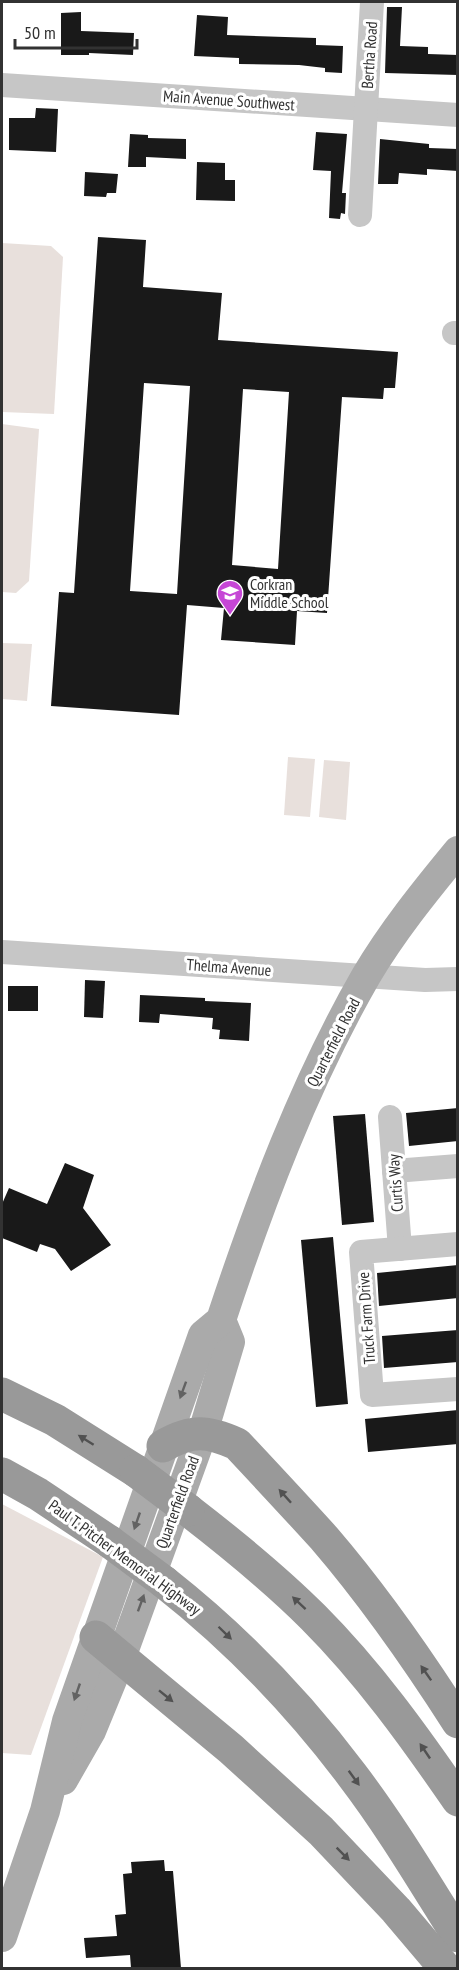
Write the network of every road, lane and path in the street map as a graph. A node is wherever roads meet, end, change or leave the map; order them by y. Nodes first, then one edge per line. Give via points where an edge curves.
1 (372, 2) edge
2 (2, 85) edge
3 (365, 109) junction
4 (458, 115) edge
5 (360, 215) dead end
6 (458, 851) edge
7 (2, 951) edge
8 (367, 976) junction
9 (458, 979) edge
10 (390, 1117) dead end
11 (458, 1166) edge
12 (394, 1171) junction
13 (458, 1244) edge
14 (400, 1249) junction
15 (221, 1320) junction
16 (458, 1389) edge
17 (2, 1394) edge
18 (202, 1432) junction
19 (164, 1446) junction
20 (2, 1474) edge
21 (96, 1637) junction
22 (122, 1658) junction
23 (458, 1722) edge
24 (458, 1800) edge
25 (45, 1811) junction
26 (458, 1936) edge
27 (2, 1937) edge
28 (446, 1968) edge

1 - 3 street, Bertha Road
2 - 3 street, Main Avenue Southwest
3 - 4 street, Main Avenue Southwest
3 - 5 street, Bertha Road
6 - 8 main road, Quarterfield Road via 397,929
7 - 8 street, Thelma Avenue
8 - 9 street, Thelma Avenue
8 - 15 main road, Quarterfield Road via 296,1118
10 - 12 street, Curtis Way
11 - 12 street
12 - 14 street, Curtis Way
13 - 14 street, Truck Farm Drive
14 - 16 street, Truck Farm Drive via 361,1252 372,1395
15 - 18 main road, Quarterfield Road via 230,1342
15 -> 19 main road, Quarterfield Road via 203,1335
24 -> 17 highway, bridge via 414,1735 361,1669 314,1617 257,1564 136,1471 55,1420
18 - 19 highway via 176,1438
22 -> 18 main road, Quarterfield Road
23 -> 18 highway via 385,1615 325,1539 237,1444
19 -> 21 main road, Quarterfield Road
20 -> 26 highway, Paul T. Pitcher Memorial Highway, bridge via 111,1542 205,1614 252,1659 352,1775
21 - 22 highway
21 -> 25 main road, Quarterfield Road via 67,1721
22 - 25 main road, Quarterfield Road via 91,1731
22 -> 28 highway via 231,1749 321,1832
25 - 27 main road, Quarterfield Road

